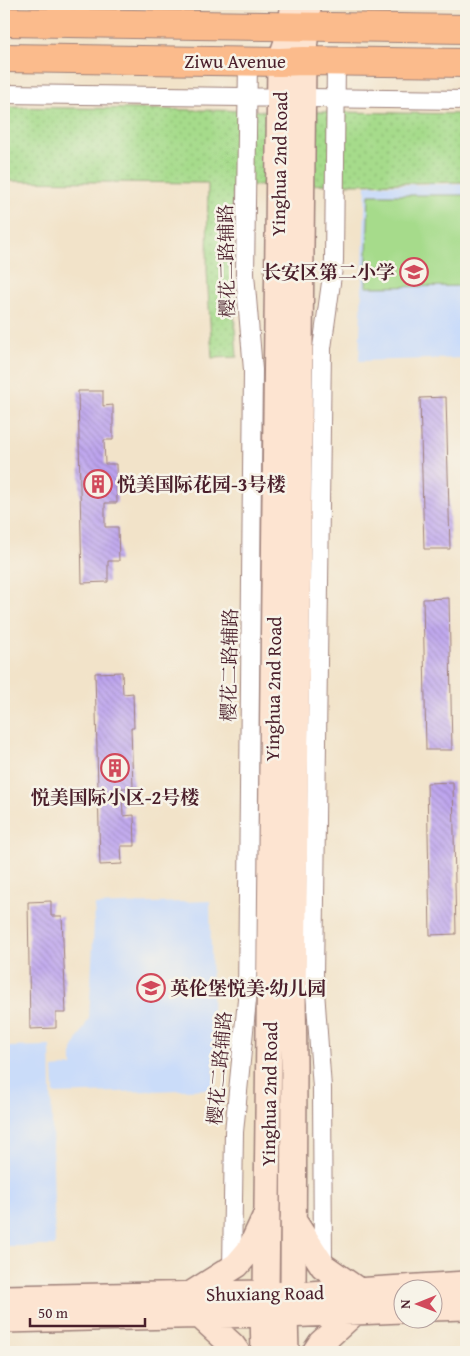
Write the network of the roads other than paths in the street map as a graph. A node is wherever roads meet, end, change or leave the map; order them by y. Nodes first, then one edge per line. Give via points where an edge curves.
1 (300, 15) edge
2 (4, 22) edge
3 (466, 29) edge
4 (4, 58) edge
5 (336, 61) junction
6 (248, 62) junction
7 (291, 62) junction
8 (466, 64) edge
9 (4, 94) edge
10 (247, 97) junction
11 (291, 98) junction
12 (336, 98) junction
13 (466, 100) edge
14 (267, 1213) junction
15 (293, 1220) junction
16 (323, 1266) junction
17 (232, 1268) junction
18 (466, 1284) edge
19 (4, 1298) edge
20 (357, 1301) junction
21 (277, 1304) junction
22 (195, 1305) junction
23 (466, 1307) edge
24 (392, 1308) edge
25 (442, 1308) edge
26 (4, 1320) edge
27 (321, 1348) edge
28 (234, 1350) edge
29 (264, 1352) edge
30 (286, 1352) edge

1 - 2 main road, Ziwu Avenue
1 - 3 main road, Ziwu Avenue
1 - 7 main road, Yinghua 2nd Road
4 - 6 main road, Ziwu Avenue
5 - 7 main road, Ziwu Avenue
5 - 8 main road, Ziwu Avenue
5 - 12 street
6 - 7 main road, Ziwu Avenue
6 - 10 street, 樱花二路辅路
7 - 11 main road, Yinghua 2nd Road
9 - 10 street, Ziwu Avenue
10 - 11 street, Ziwu Avenue
10 - 17 street, 樱花二路辅路 via 245,274 253,370 246,1000 234,1132
11 - 12 street, Ziwu Avenue
11 - 14 main road, Yinghua 2nd Road
11 - 15 main road, Yinghua 2nd Road
12 - 13 street, Ziwu Avenue
12 - 16 street via 334,260 322,348 314,977 322,1088
14 - 17 main road via 249,1250
14 - 21 main road, Yinghua 2nd Road
15 - 16 main road
15 - 21 main road, Yinghua 2nd Road
16 - 20 main road
17 - 22 main road
18 - 20 main road, Shuxiang Road
19 - 22 main road, Shuxiang Road
20 - 21 main road, Shuxiang Road
20 - 24 main road, Shuxiang Road
20 - 27 main road
21 - 22 main road, Shuxiang Road
21 - 29 main road, Yinghua 2nd Road
21 - 30 main road, Yinghua 2nd Road
22 - 26 main road, Shuxiang Road
22 - 28 main road
23 - 25 main road

